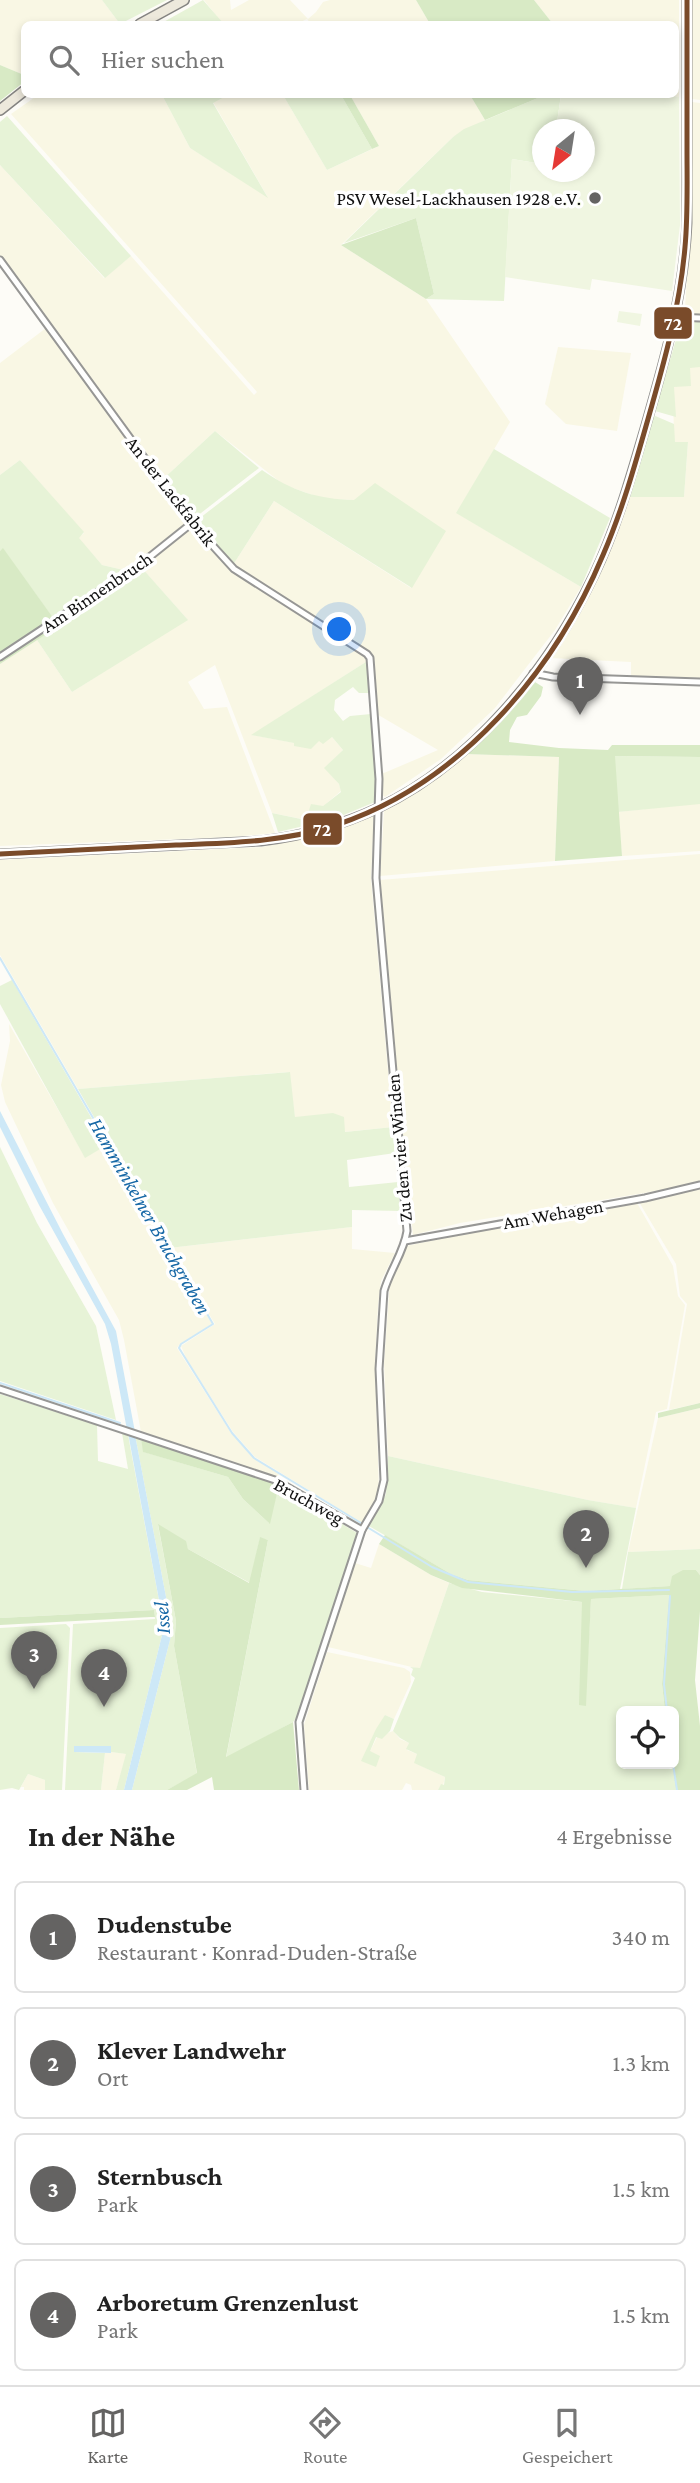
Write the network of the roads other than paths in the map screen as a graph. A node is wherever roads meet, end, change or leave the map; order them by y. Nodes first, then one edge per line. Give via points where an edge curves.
1 (184, 0) edge
2 (687, 0) edge
3 (146, 21) edge
4 (21, 93) edge
5 (0, 110) edge
6 (0, 260) edge
7 (675, 317) junction
8 (700, 318) edge
9 (192, 523) junction
10 (0, 657) edge
11 (533, 673) junction
12 (700, 682) edge
13 (379, 807) junction
14 (0, 855) edge
15 (700, 1185) edge
16 (405, 1241) junction
17 (0, 1389) edge
18 (362, 1531) junction
19 (304, 1790) edge

1 - 3 main road
2 - 7 main road via 687,223
4 - 5 main road
6 - 9 street, An der Lackfabrik
7 - 8 street
7 - 11 main road via 606,548 568,623
9 - 10 street, Am Binnenbruch via 142,563
9 - 13 street, An der Lackfabrik via 234,569 367,654
11 - 12 street
11 - 13 main road via 469,744 422,782
13 - 14 main road via 310,833 261,842
13 - 16 street, Zu den vier Winden via 376,878
15 - 16 street, Am Wehagen
16 - 18 street, Zu den vier Winden via 384,1291 379,1369 384,1480 379,1501
17 - 18 street, Bruchweg via 275,1480
18 - 19 street, Bruchweg via 299,1723

